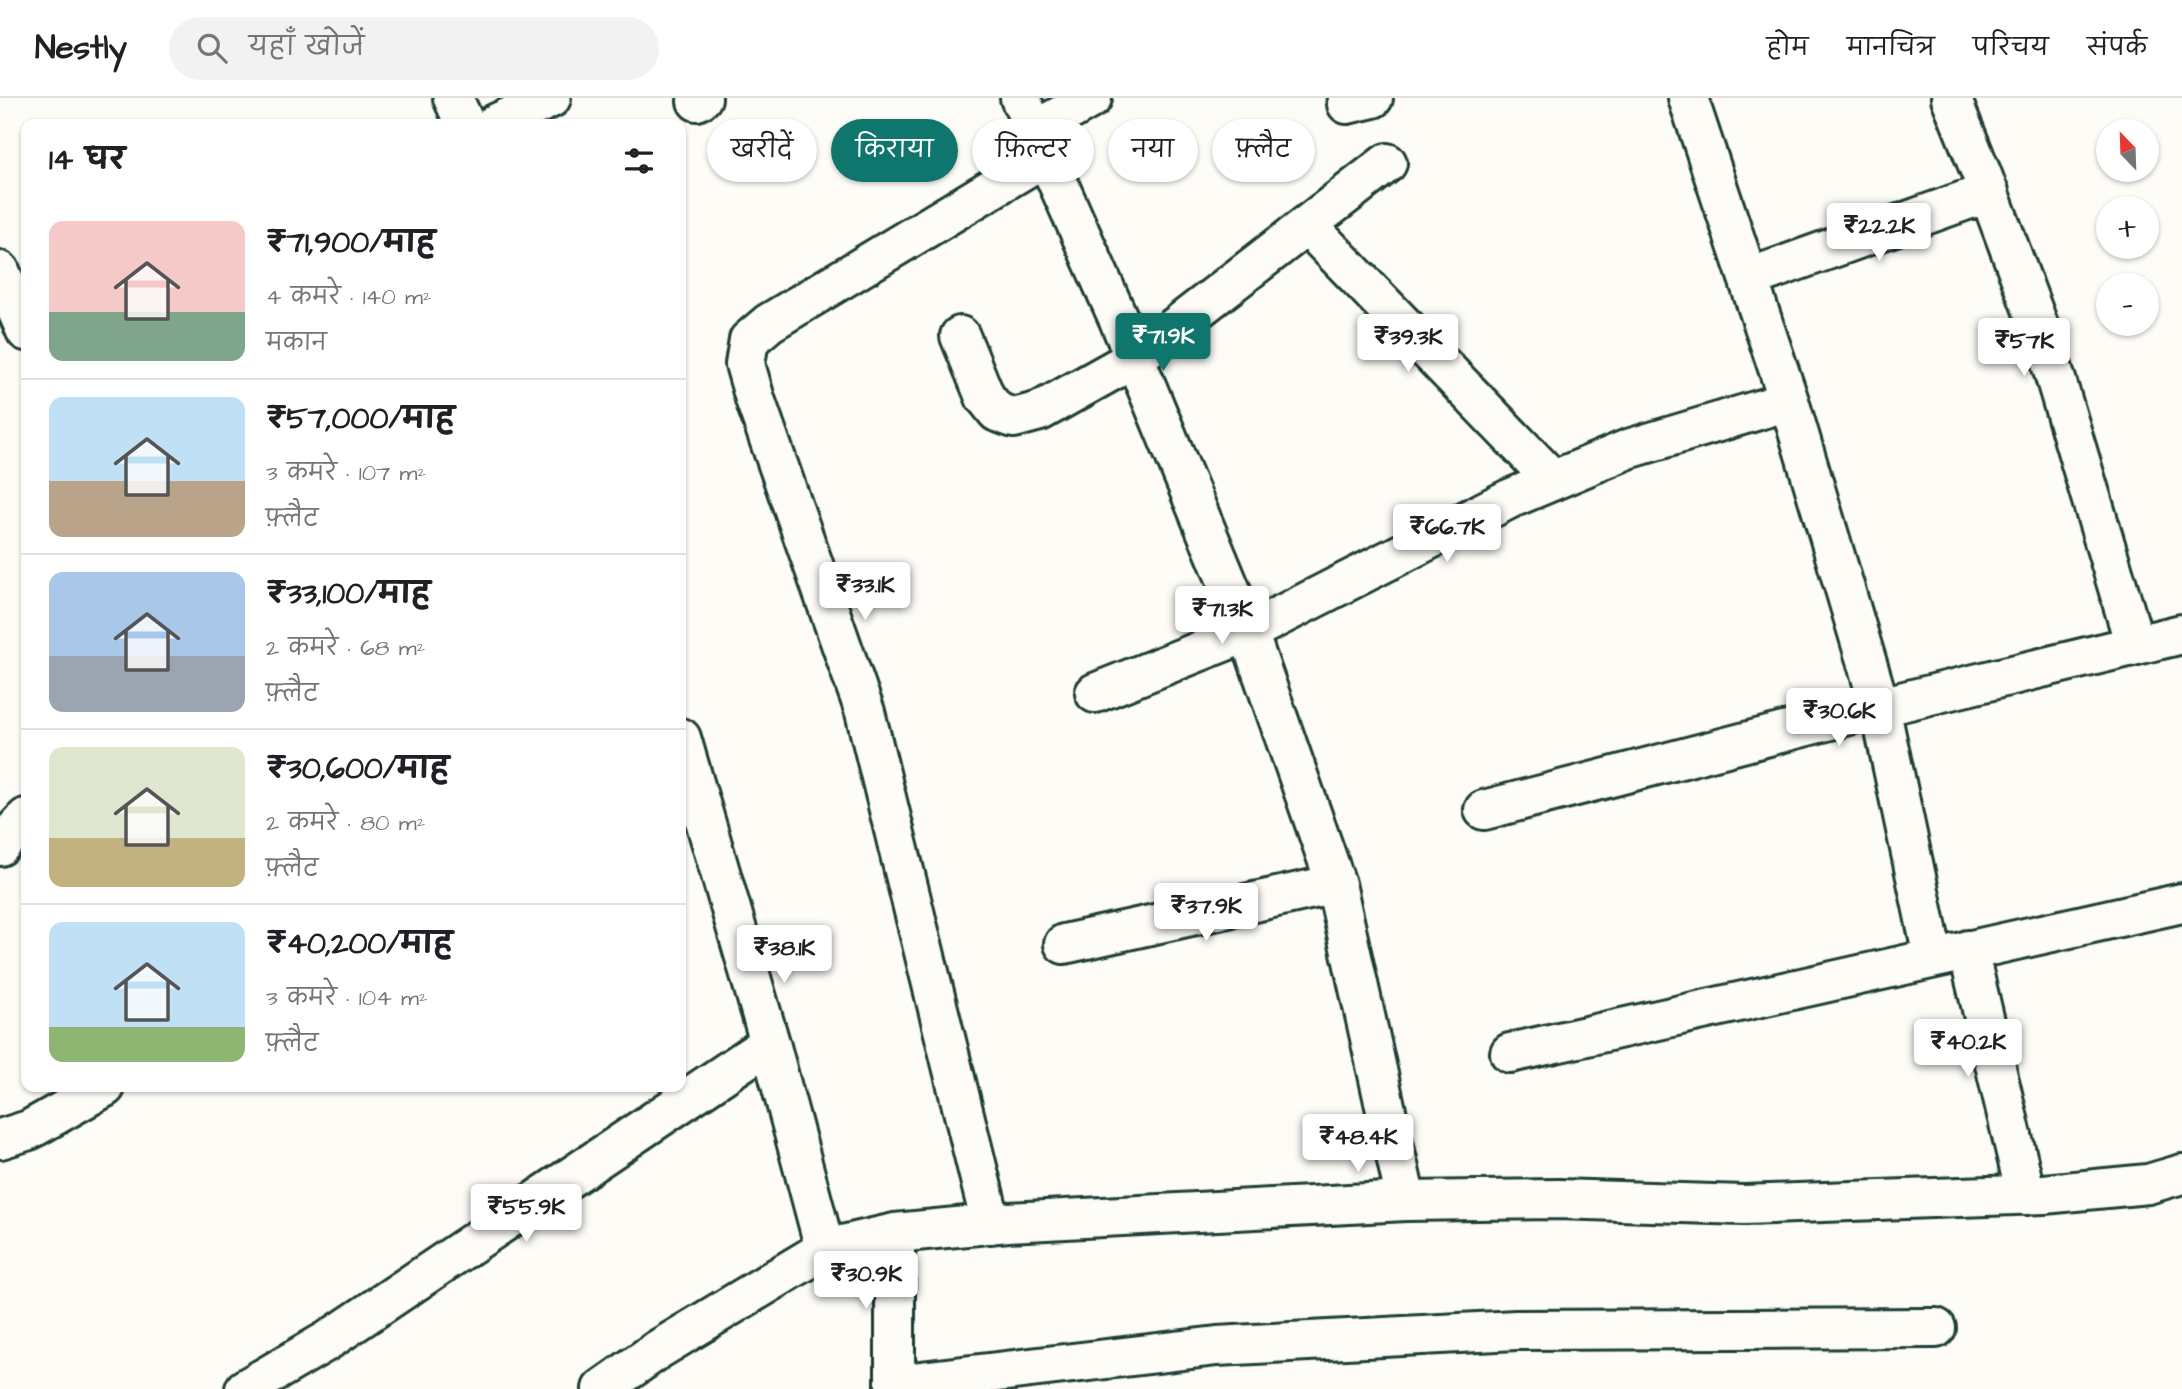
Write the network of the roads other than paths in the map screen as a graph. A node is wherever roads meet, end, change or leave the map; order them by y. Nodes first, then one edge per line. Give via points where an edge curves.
1 (453, 98) edge
2 (551, 98) edge
3 (1092, 98) edge
4 (1688, 98) edge
5 (1951, 98) edge
6 (463, 119) edge
7 (506, 119) edge
8 (1051, 119) edge
9 (1387, 163) dead end
10 (972, 173) edge
11 (1057, 182) edge
12 (1989, 192) junction
13 (1307, 225) junction
14 (0, 271) edge
15 (1749, 278) junction
16 (21, 319) edge
17 (960, 336) dead end
18 (1135, 358) junction
19 (1789, 401) junction
20 (1553, 480) junction
21 (1248, 632) junction
22 (2182, 634) edge
23 (2135, 645) junction
24 (1095, 693) dead end
25 (1880, 707) junction
26 (686, 755) edge
27 (1484, 810) dead end
28 (21, 823) edge
29 (0, 846) edge
30 (1336, 884) junction
31 (2182, 903) edge
32 (1064, 944) dead end
33 (1951, 953) junction
34 (770, 1043) junction
35 (1510, 1053) dead end
36 (97, 1092) edge
37 (0, 1139) edge
38 (2182, 1174) edge
39 (2026, 1195) junction
40 (1406, 1202) junction
41 (991, 1224) junction
42 (895, 1233) junction
43 (825, 1249) junction
44 (1936, 1328) dead end
45 (895, 1386) edge
46 (246, 1389) edge
47 (603, 1389) edge

1 - 6 street
2 - 7 street
3 - 8 street
4 - 15 street
5 - 12 street
9 - 13 street
10 - 41 street via 769,323 749,340 745,364 865,712
11 - 18 street
12 - 15 street
12 - 23 street via 2045,343
13 - 18 street
13 - 20 street
14 - 16 street
15 - 19 street
17 - 18 street via 985,397 998,412 1014,418 1040,411
18 - 21 street
19 - 20 street via 1628,449
19 - 25 street
20 - 21 street
21 - 24 street
21 - 30 street
22 - 23 street
23 - 25 street
25 - 27 street
25 - 33 street
26 - 34 street
28 - 29 street
30 - 32 street
30 - 40 street
31 - 33 street
33 - 35 street
33 - 39 street
34 - 43 street
34 - 46 street via 327,1341
36 - 37 street via 29,1130
38 - 39 street via 2148,1184
39 - 40 street via 1744,1205 1558,1199
40 - 41 street
41 - 42 street
42 - 43 street
42 - 45 street
43 - 47 street via 659,1349
44 - 45 street via 1516,1330 1217,1346

